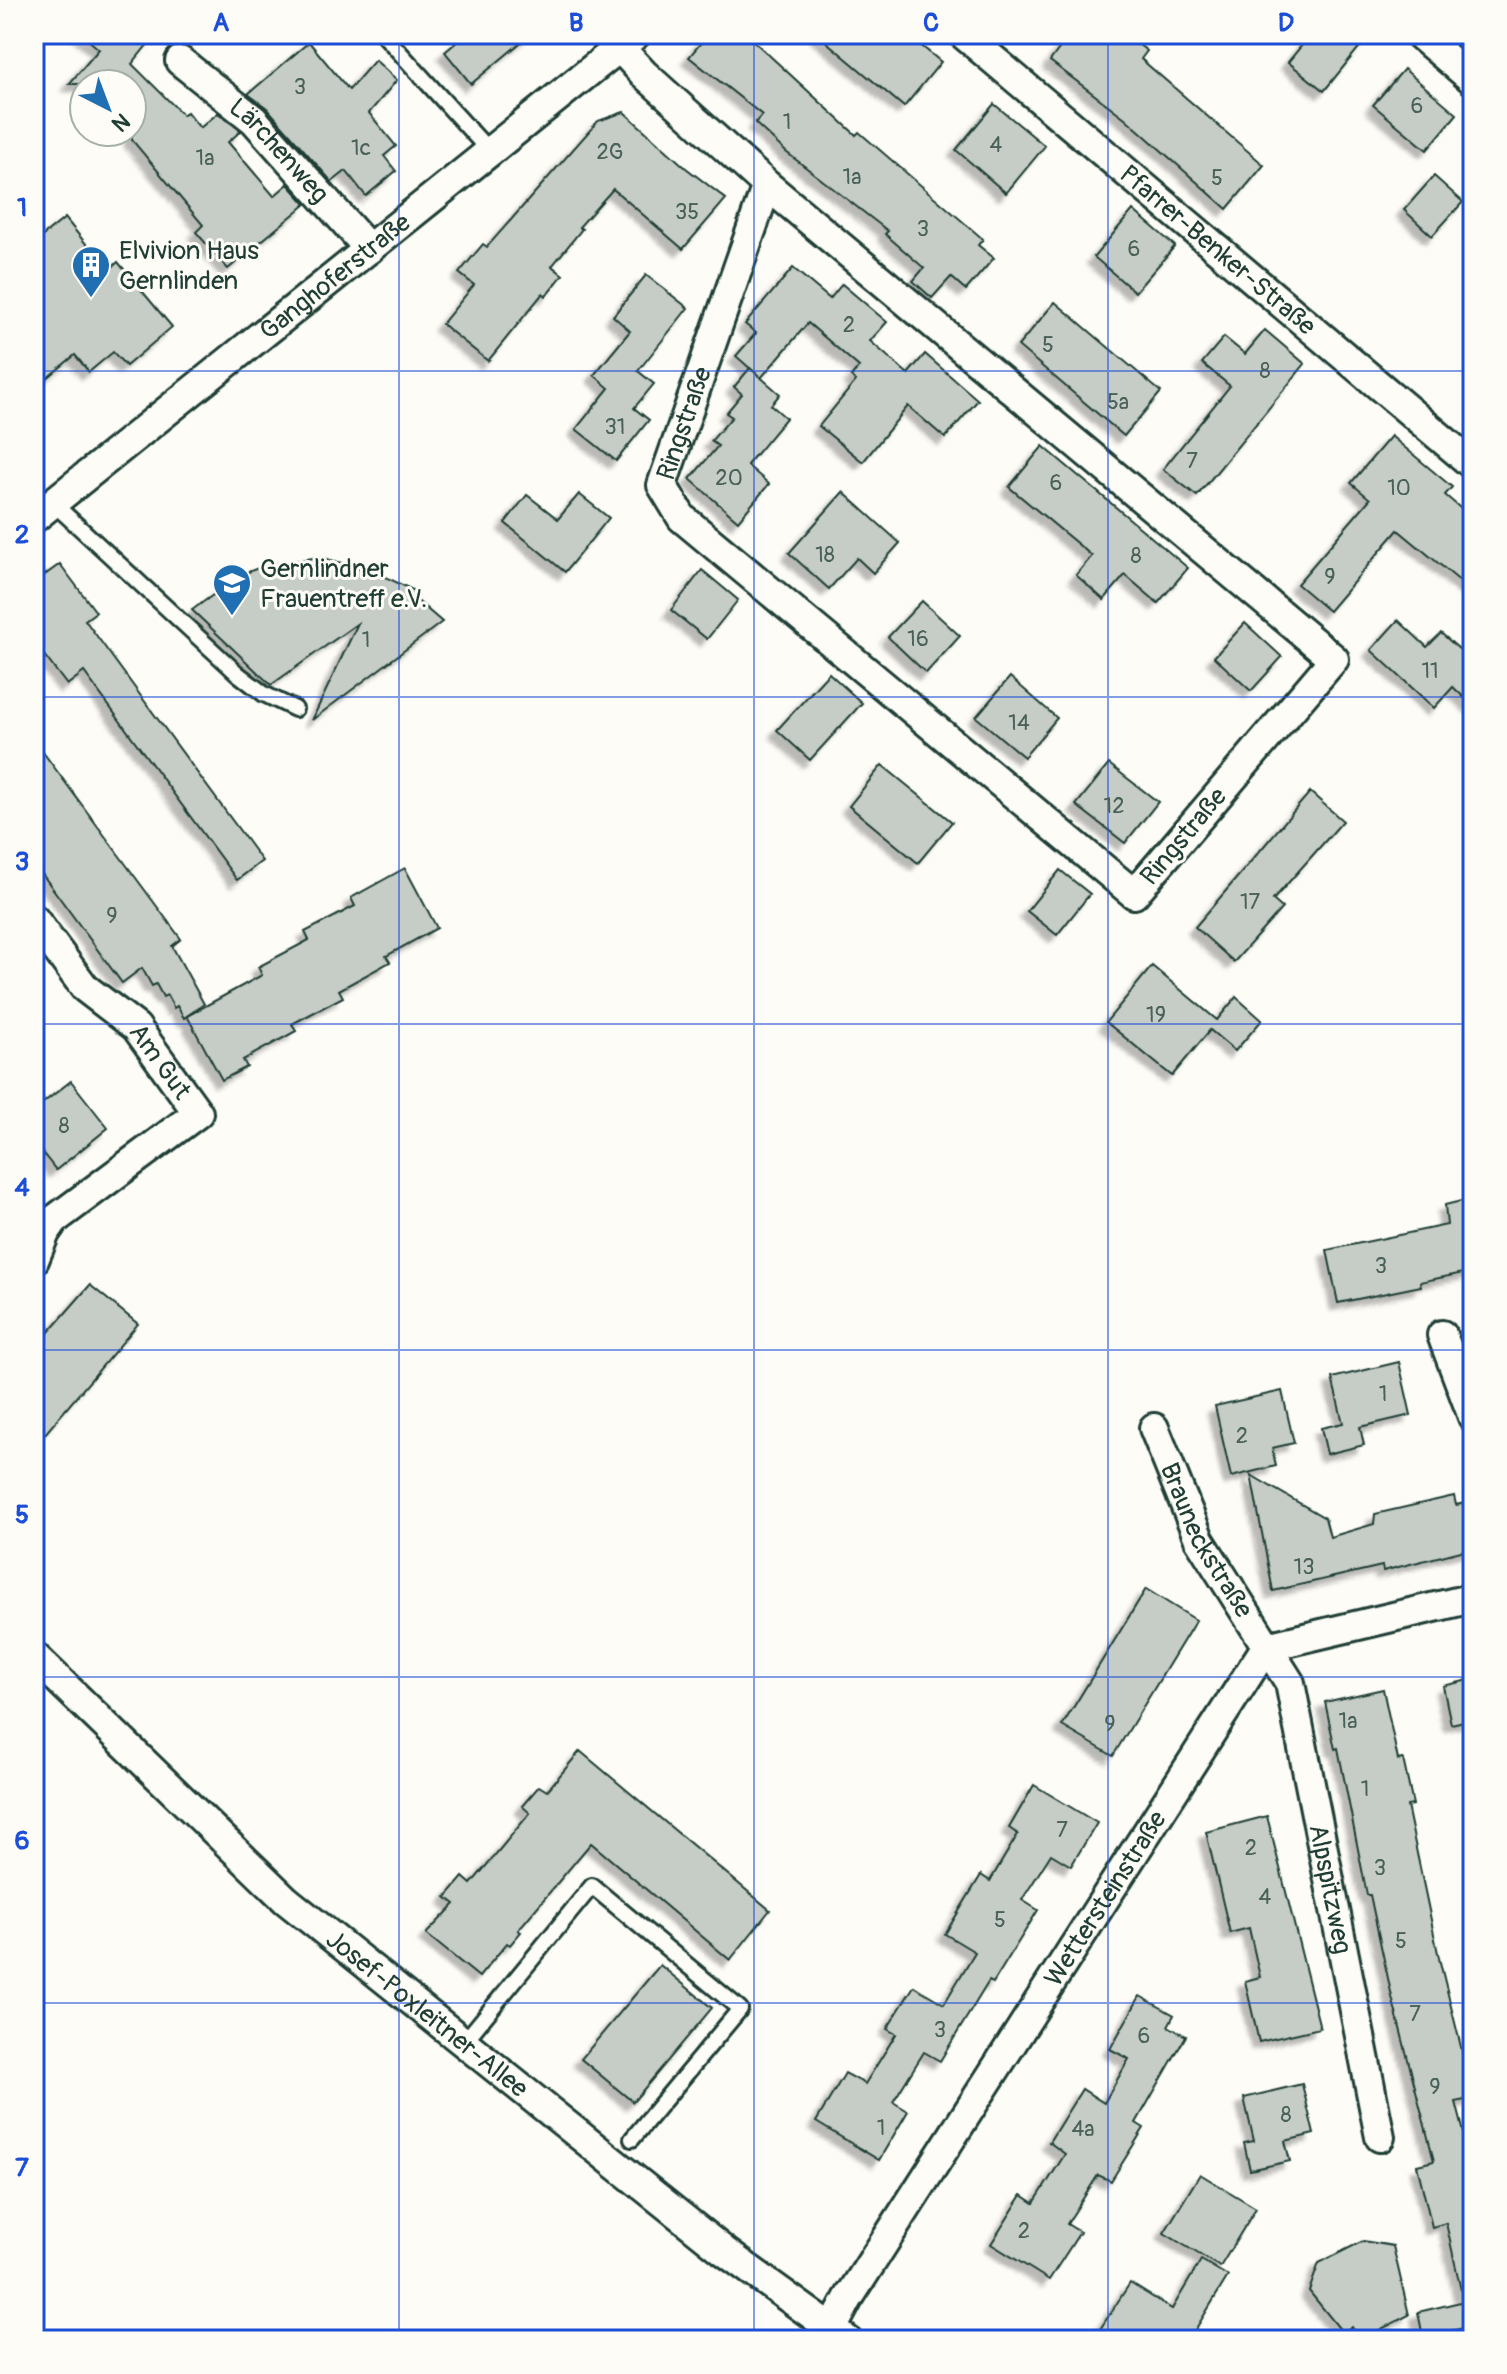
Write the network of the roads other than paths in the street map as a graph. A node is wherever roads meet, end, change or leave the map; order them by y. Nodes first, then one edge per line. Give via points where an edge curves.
1 (383, 34) edge
2 (963, 34) edge
3 (1419, 34) edge
4 (627, 41) edge
5 (180, 61) dead end
6 (1473, 80) edge
7 (490, 152) junction
8 (767, 185) junction
9 (369, 249) junction
10 (1473, 465) edge
11 (43, 510) edge
12 (295, 709) dead end
13 (34, 919) edge
14 (34, 1260) edge
15 (1442, 1335) dead end
16 (1473, 1417) edge
17 (1154, 1428) dead end
18 (1473, 1598) edge
19 (1266, 1647) junction
20 (34, 1656) edge
21 (464, 2042) junction
22 (1380, 2137) dead end
23 (632, 2139) dead end
24 (840, 2334) edge

1 - 7 lane
2 - 10 street, Pfarrer-Benker-Straße
3 - 6 street
4 - 7 street, Ganghoferstraße
4 - 8 street, Ringstraße via 644,74
5 - 9 street, Lärchenweg via 254,120
7 - 9 street, Ganghoferstraße
8 - 8 street, Ringstraße via 1334,659 1134,894 682,518 662,485
9 - 11 street, Ganghoferstraße
11 - 12 lane via 237,673
13 - 14 street, Am Gut via 85,988 136,1027 198,1113 54,1220
15 - 16 street
17 - 19 street, Brauneckstraße via 1199,1539
18 - 19 street
19 - 22 street, Alpspitzweg via 1290,1683
19 - 24 street, Wettersteinstraße via 856,2286
20 - 21 street, Josef-Poxleitner-Allee via 286,1900
21 - 23 lane via 592,1886 740,2009
21 - 24 street, Josef-Poxleitner-Allee via 724,2251

